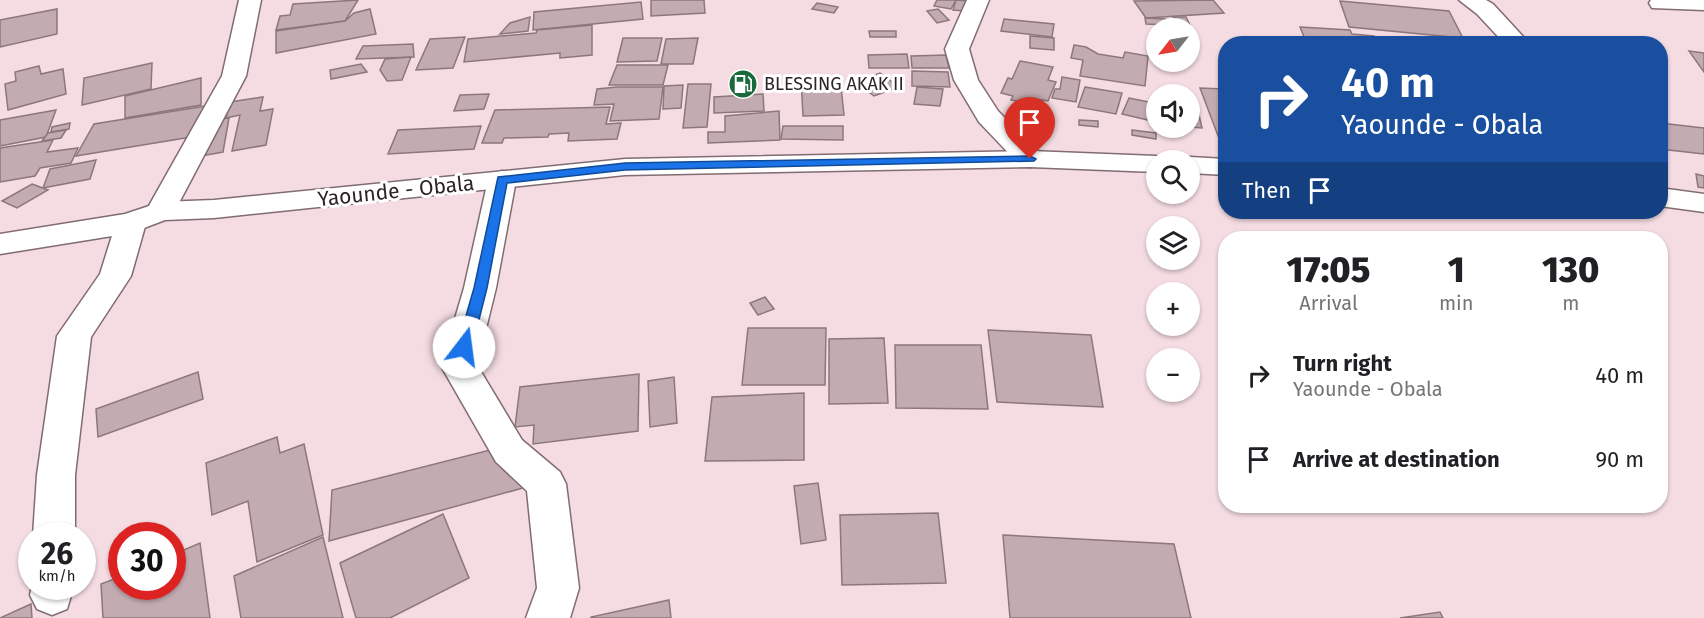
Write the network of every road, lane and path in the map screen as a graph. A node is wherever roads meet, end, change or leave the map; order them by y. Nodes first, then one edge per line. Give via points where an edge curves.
1 (250, 0) edge
2 (978, 0) edge
3 (1470, 0) edge
4 (1660, 3) dead end
5 (1704, 3) edge
6 (1511, 36) edge
7 (1030, 159) junction
8 (1146, 164) edge
9 (1200, 166) edge
10 (1218, 167) edge
11 (502, 180) junction
12 (1668, 198) edge
13 (1704, 203) edge
14 (146, 217) junction
15 (0, 244) edge
16 (54, 522) edge
17 (548, 618) edge

1 - 14 main road via 234,76
2 - 7 main road via 957,49 966,80 988,116
3 - 6 main road via 1485,9
4 - 5 main road
7 - 8 main road, Yaounde - Obala
7 - 11 main road, Yaounde - Obala via 625,167
9 - 10 main road
11 - 14 main road, Yaounde - Obala
11 - 17 main road via 459,366 509,451 546,484 558,588
12 - 13 main road
14 - 15 main road, Yaounde - Obala
14 - 16 main road via 115,276 74,336 56,475

